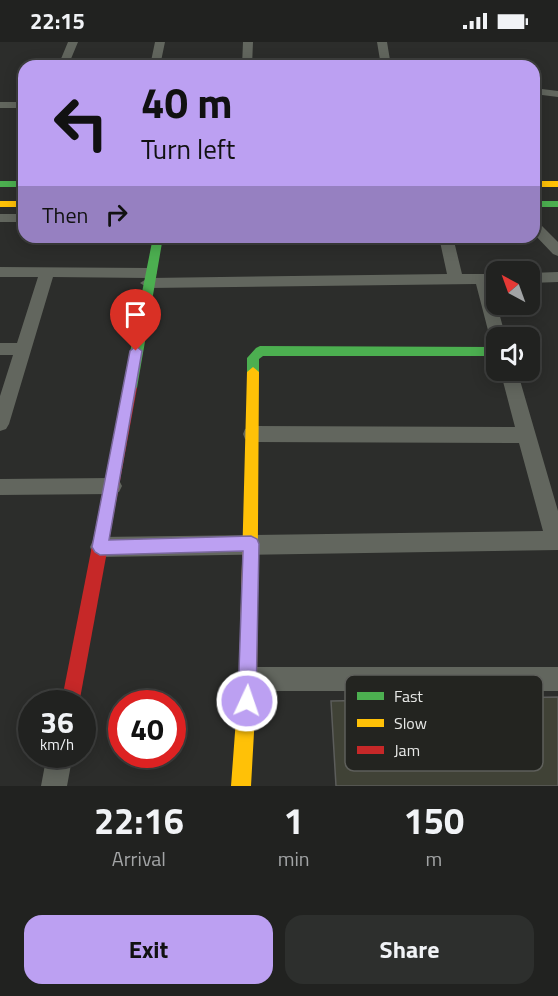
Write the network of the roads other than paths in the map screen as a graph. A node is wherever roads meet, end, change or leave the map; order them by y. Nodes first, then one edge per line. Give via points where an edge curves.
1 (73, 42) edge
2 (160, 42) edge
3 (248, 42) edge
4 (382, 42) edge
5 (66, 60) edge
6 (156, 60) edge
7 (248, 60) edge
8 (385, 60) edge
9 (540, 92) edge
10 (558, 94) edge
11 (0, 105) edge
12 (18, 105) edge
13 (0, 184) edge
14 (18, 184) edge
15 (540, 184) edge
16 (558, 184) edge
17 (0, 204) edge
18 (18, 204) edge
19 (540, 204) edge
20 (558, 204) edge
21 (0, 218) edge
22 (18, 218) edge
23 (540, 232) edge
24 (157, 243) edge
25 (447, 243) edge
26 (558, 251) edge
27 (0, 272) edge
28 (47, 272) junction
29 (558, 277) edge
30 (149, 278) junction
31 (540, 278) edge
32 (456, 279) junction
33 (486, 279) edge
34 (0, 349) edge
35 (23, 349) junction
36 (486, 352) edge
37 (511, 381) edge
38 (0, 424) edge
39 (252, 434) junction
40 (526, 435) junction
41 (0, 486) edge
42 (112, 486) junction
43 (557, 540) edge
44 (251, 544) junction
45 (100, 547) junction
46 (248, 680) junction
47 (345, 680) edge
48 (73, 690) edge
49 (57, 768) edge
50 (54, 786) edge
51 (241, 786) edge

1 - 5 street
2 - 6 street
3 - 7 street
4 - 8 street
9 - 10 street
11 - 12 street
13 - 14 street
15 - 16 street
17 - 18 street
19 - 20 street
21 - 22 street
23 - 26 street
24 - 30 street
25 - 32 street
27 - 28 street
28 - 30 street
28 - 35 street
29 - 31 street
30 - 32 street
30 - 42 street
32 - 33 street
34 - 35 street
35 - 38 street
36 - 39 street via 260,351 253,358
37 - 40 street
39 - 40 street
39 - 44 street
40 - 43 street
41 - 42 street
42 - 45 street
43 - 44 street
44 - 45 street
44 - 46 street
45 - 48 street
46 - 47 street
46 - 51 street
49 - 50 street

